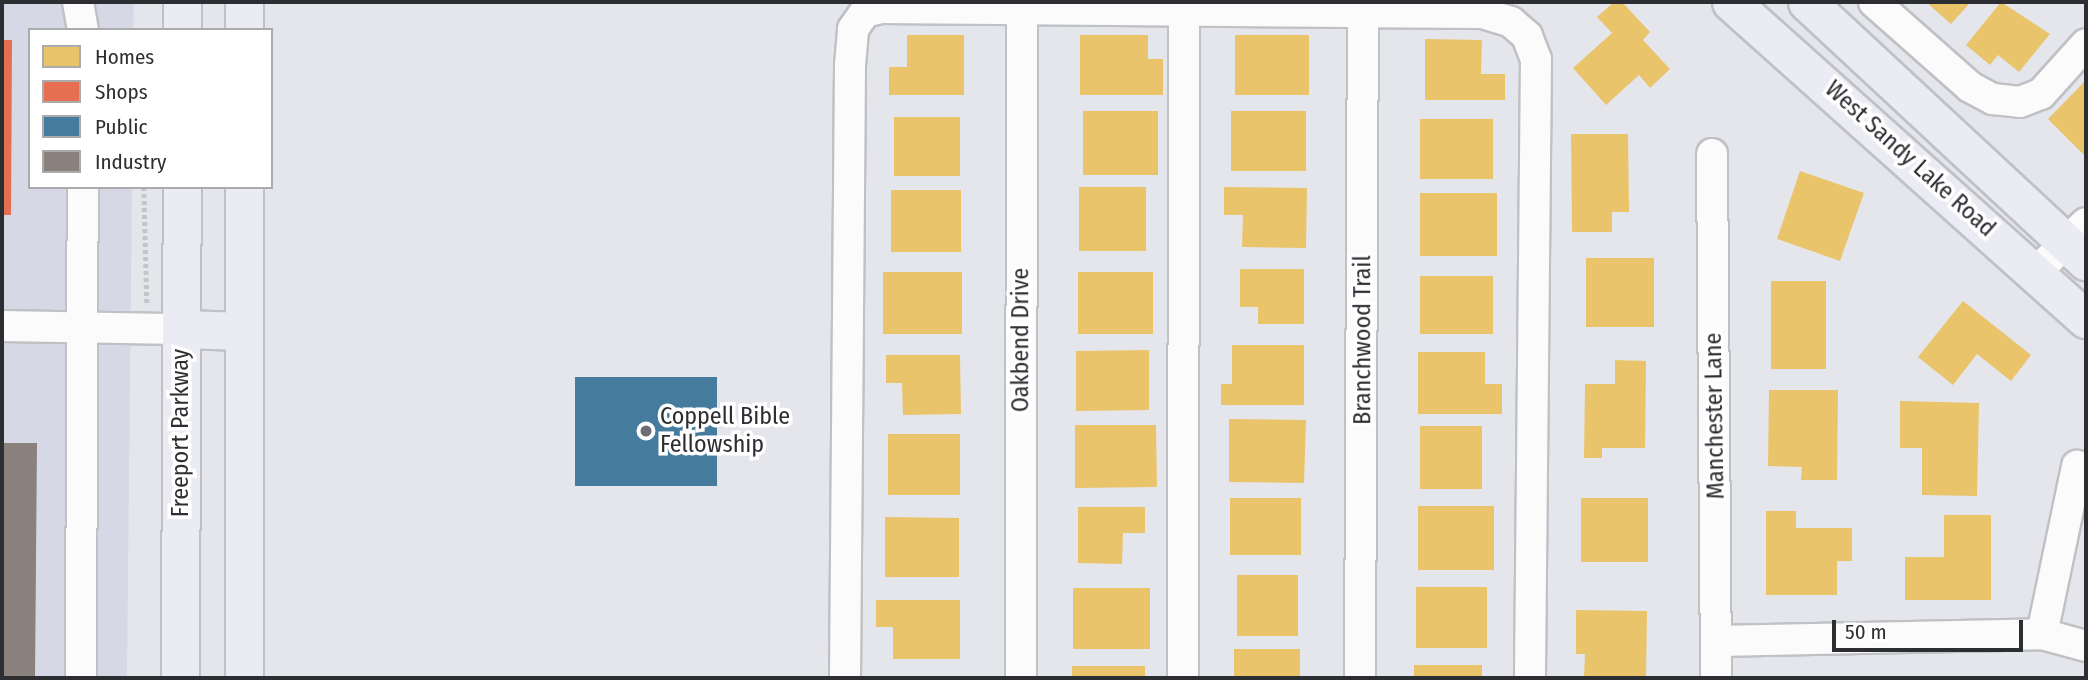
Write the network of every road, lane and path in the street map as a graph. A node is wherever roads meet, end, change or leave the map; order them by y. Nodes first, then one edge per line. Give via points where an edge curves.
1 (78, 2) edge
2 (182, 2) edge
3 (244, 2) edge
4 (1731, 2) edge
5 (1807, 2) edge
6 (1874, 2) edge
7 (1022, 6) edge
8 (1362, 7) edge
9 (1184, 11) junction
10 (83, 28) edge
11 (182, 28) edge
12 (244, 28) edge
13 (2086, 44) edge
14 (1712, 154) dead end
15 (83, 189) edge
16 (144, 189) edge
17 (182, 189) edge
18 (244, 189) edge
19 (2079, 243) edge
20 (2035, 273) junction
21 (2086, 319) edge
22 (2, 326) edge
23 (83, 326) junction
24 (164, 328) junction
25 (244, 331) junction
26 (2077, 466) dead end
27 (2042, 634) junction
28 (1717, 641) junction
29 (2086, 646) edge
30 (81, 678) edge
31 (180, 678) edge
32 (244, 678) edge
33 (845, 678) edge
34 (1021, 678) edge
35 (1183, 678) edge
36 (1360, 678) edge
37 (1530, 678) edge
38 (1716, 678) edge

1 - 10 street
2 - 11 main road
3 - 12 main road
4 - 20 main road, West Sandy Lake Road
5 - 19 main road, West Sandy Lake Road
6 - 13 street via 1970,87 1993,99 2020,102 2041,94
7 - 9 street
7 - 33 street via 881,8 865,12 853,29
7 - 34 street, Oakbend Drive
8 - 9 street
8 - 36 street, Branchwood Trail
8 - 37 street via 1482,13 1511,22 1536,59
9 - 35 street
14 - 28 street, Manchester Lane
15 - 23 street
16 - 24 path
17 - 24 main road, Freeport Parkway
18 - 25 main road
19 - 20 street
20 - 21 main road, West Sandy Lake Road
22 - 23 street
23 - 24 street
23 - 30 street
24 - 25 main road
24 - 31 main road, Freeport Parkway
25 - 32 main road
26 - 27 street
27 - 28 street
27 - 29 street
28 - 38 street, Manchester Lane

